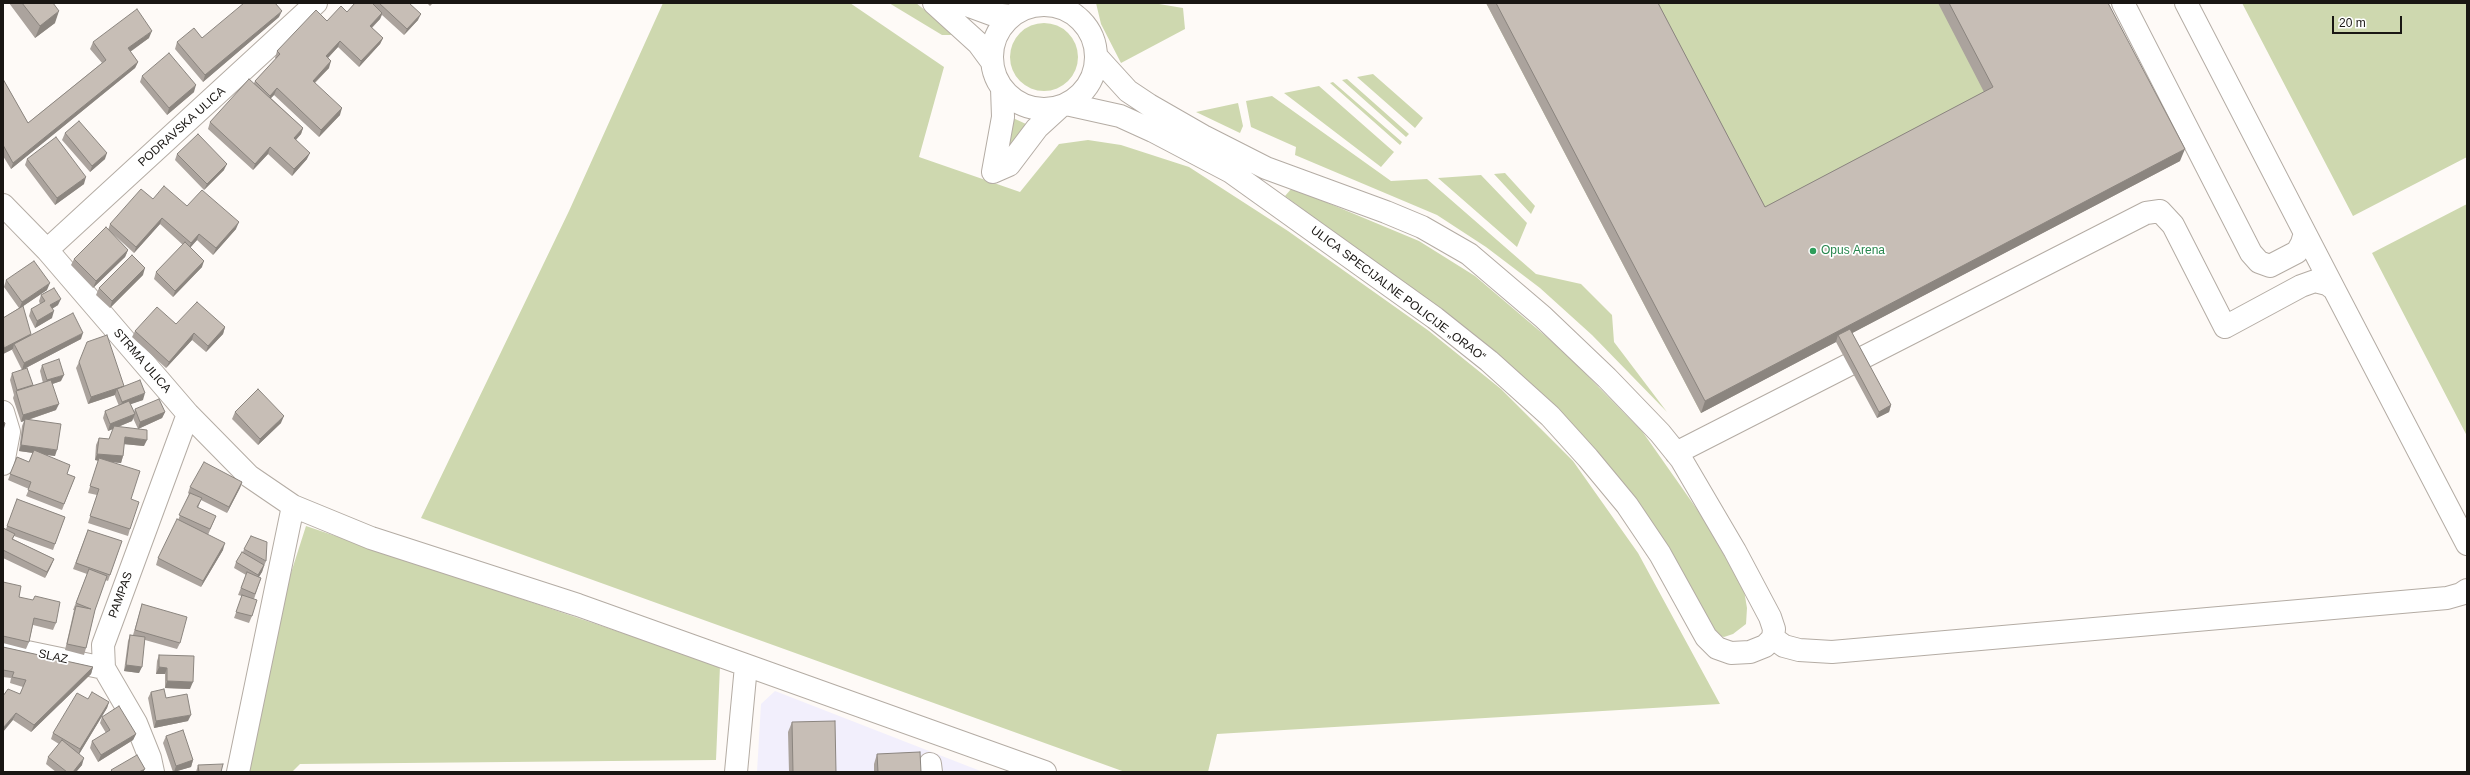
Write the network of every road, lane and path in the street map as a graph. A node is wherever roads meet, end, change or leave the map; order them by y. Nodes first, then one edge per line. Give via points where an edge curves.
1 (316, 3) edge
2 (934, 3) edge
3 (961, 3) edge
4 (1088, 3) edge
5 (2123, 3) edge
6 (2186, 3) edge
7 (1037, 5) edge
8 (1012, 16) junction
9 (1086, 26) junction
10 (1097, 57) junction
11 (992, 62) junction
12 (1002, 88) junction
13 (1063, 106) junction
14 (3, 204) edge
15 (2305, 233) junction
16 (47, 250) junction
17 (2334, 289) junction
18 (3, 412) edge
19 (188, 414) junction
20 (1676, 453) junction
21 (3, 464) edge
22 (293, 506) junction
23 (2467, 544) edge
24 (2467, 590) edge
25 (1773, 638) junction
26 (3, 647) edge
27 (746, 666) junction
28 (104, 668) junction
29 (153, 772) edge
30 (238, 772) edge
31 (736, 772) edge
32 (1045, 772) edge

1 - 16 street, PODRAVSKA ULICA
2 - 11 street via 978,43
3 - 8 street via 991,14
4 - 9 street
5 - 15 street via 2251,253 2260,262 2270,266 2297,252
6 - 15 street
7 - 8 street
7 - 9 street via 1059,7 1074,14
8 - 11 street via 996,39
9 - 10 street via 1094,41
10 - 13 street via 1094,74 1086,89
10 - 20 street via 1128,91 1203,136 1266,168 1415,224 1469,254 1543,317 1606,378
11 - 12 street
12 - 13 street via 1014,100 1028,107 1044,109
12 - 13 street via 1003,117 993,172 1009,165 1037,128
13 - 25 street, ULICA SPECIJALNE POLICIJE „ORAO“ via 1120,116 1231,172 1435,318 1489,361 1550,416 1588,458 1660,554 1706,637 1717,648 1731,653 1750,652 1765,646
14 - 16 street, STRMA ULICA
15 - 17 street
16 - 19 street, STRMA ULICA
17 - 20 street via 2315,281 2225,327 2173,225 2160,211 2146,213
17 - 23 street
18 - 21 street via 9,432
19 - 22 street, STRMA ULICA via 249,476
19 - 28 street, PAMPAS via 103,645
20 - 25 street via 1735,551 1770,617 1774,629
22 - 27 street, STRMA ULICA via 371,538 578,605
22 - 30 street
24 - 25 street via 2447,598 1832,652 1799,650 1784,646
26 - 28 street, SLAZ
27 - 31 street
27 - 32 street, STRMA ULICA
28 - 29 street, PAMPAS via 136,723

